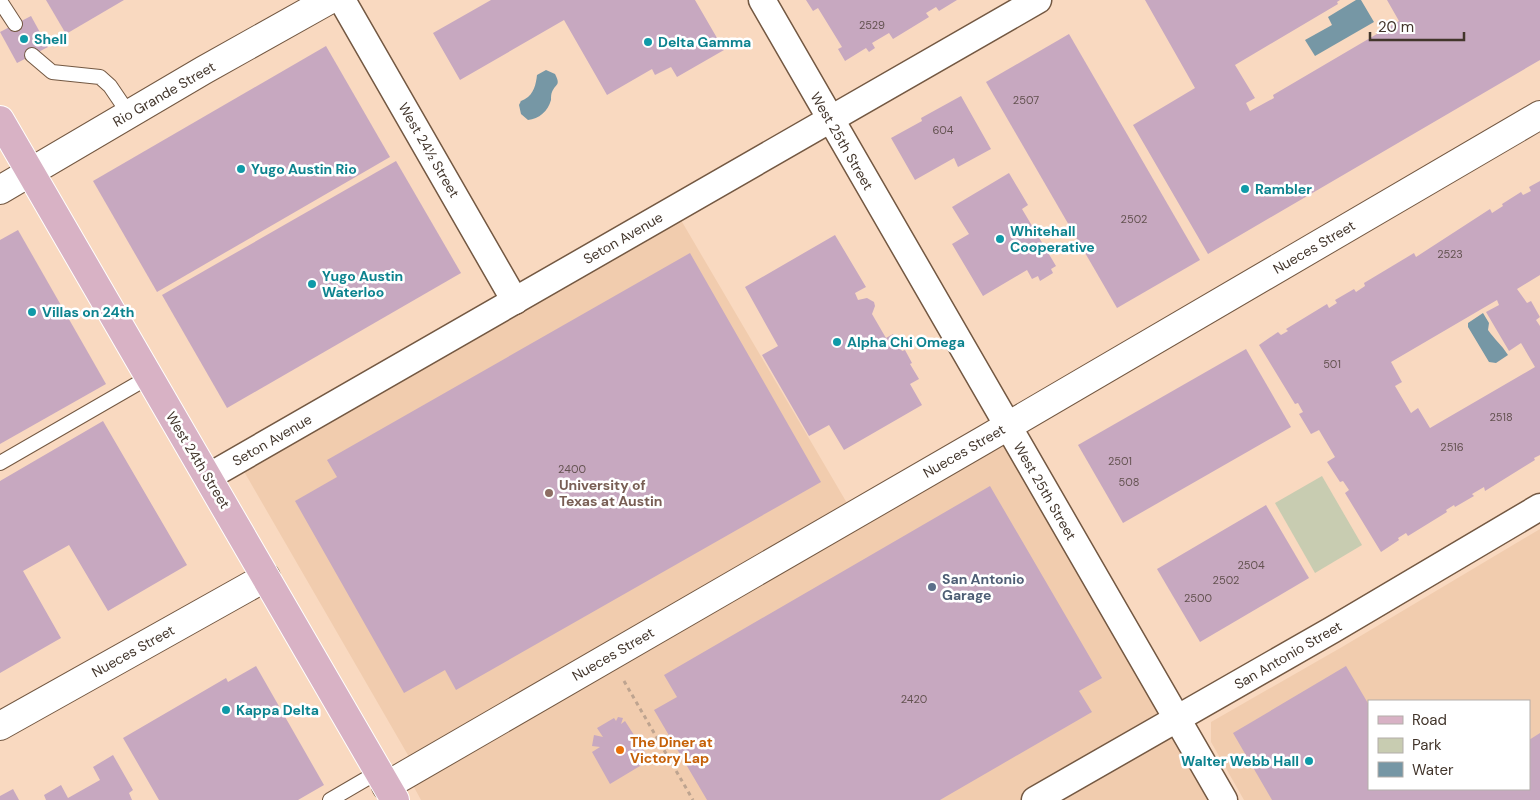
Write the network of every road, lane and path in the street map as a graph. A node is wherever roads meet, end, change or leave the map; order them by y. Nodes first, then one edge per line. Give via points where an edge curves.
1 (329, 0) edge
2 (342, 0) edge
3 (762, 0) edge
4 (1038, 0) edge
5 (0, 1) edge
6 (15, 24) dead end
7 (32, 55) dead end
8 (129, 114) junction
9 (1540, 115) edge
10 (0, 120) edge
11 (830, 120) junction
12 (30, 172) junction
13 (0, 190) edge
14 (515, 301) junction
15 (149, 377) junction
16 (1007, 426) junction
17 (0, 463) edge
18 (208, 477) junction
19 (1540, 507) edge
20 (266, 577) junction
21 (623, 681) dead end
22 (1176, 719) junction
23 (0, 726) edge
24 (386, 786) edge
25 (330, 800) edge
26 (693, 800) edge
27 (1035, 800) edge
28 (1224, 800) edge

1 - 8 street, Rio Grande Street
2 - 14 street, West 24½ Street
3 - 11 street, West 25th Street
4 - 11 street, Seton Avenue
5 - 6 lane
7 - 8 lane via 52,72 100,77
8 - 12 street, Rio Grande Street
9 - 16 street, Nueces Street
10 - 12 main road, West 24th Street
11 - 14 street, Seton Avenue
11 - 16 street, West 25th Street
12 - 13 street, Rio Grande Street
12 - 15 main road, West 24th Street
14 - 18 street, Seton Avenue
15 - 17 lane
15 - 18 main road, West 24th Street
16 - 22 street, West 25th Street
16 - 24 street, Nueces Street
18 - 20 main road, West 24th Street
19 - 22 street, San Antonio Street
20 - 23 street, Nueces Street
20 - 24 main road, West 24th Street
21 - 26 path
22 - 27 street, San Antonio Street
22 - 28 street, West 25th Street
24 - 25 lane

